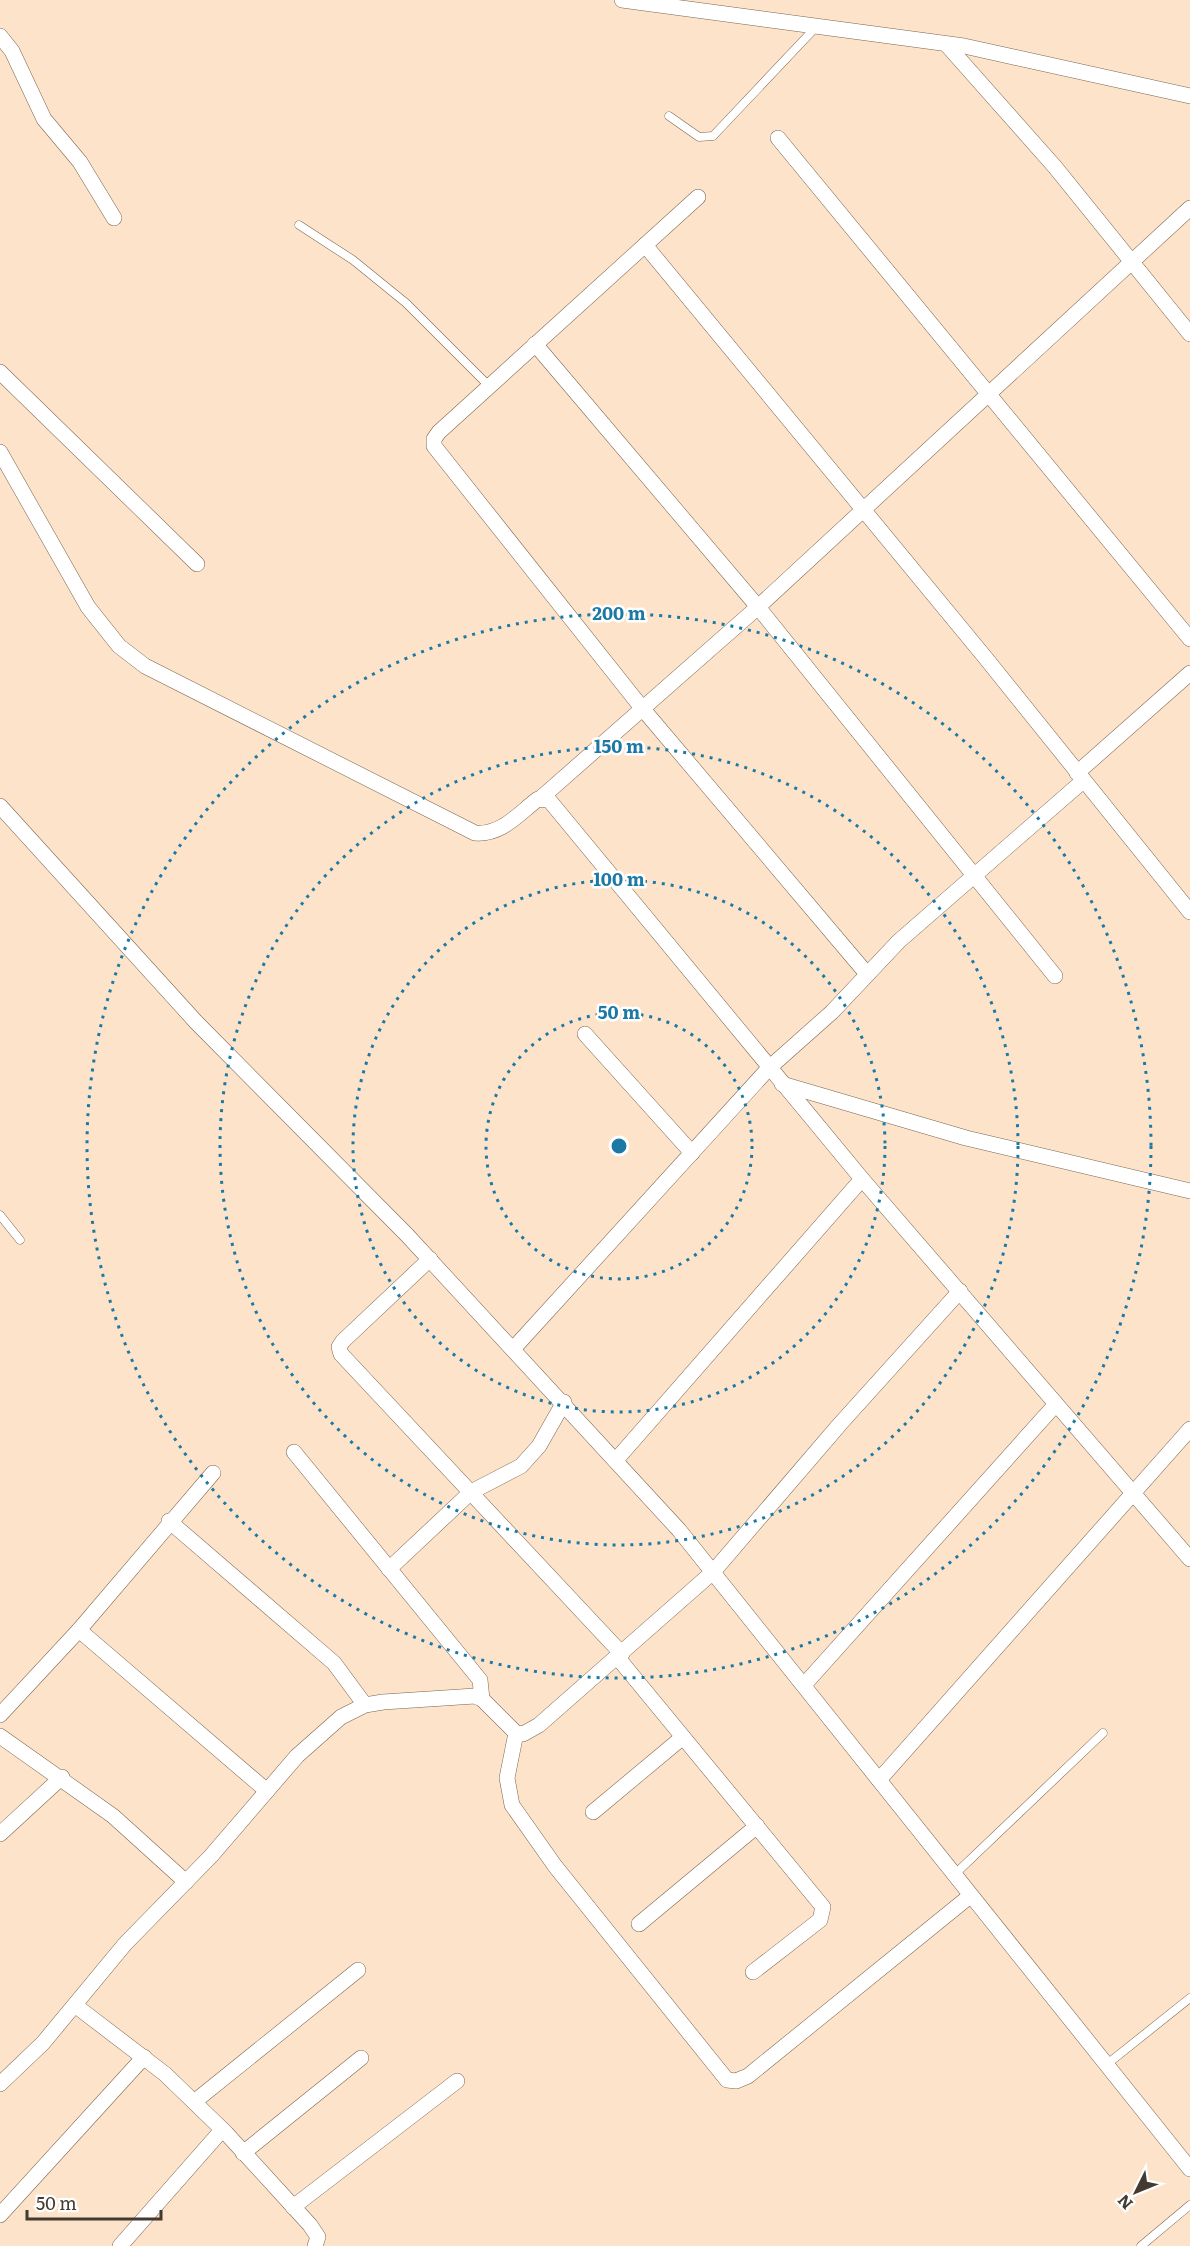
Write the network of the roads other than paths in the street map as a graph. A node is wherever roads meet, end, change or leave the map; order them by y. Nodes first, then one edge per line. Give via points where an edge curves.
1 (622, 0) edge
2 (818, 25) junction
3 (0, 36) edge
4 (946, 44) junction
5 (1190, 96) edge
6 (669, 116) dead end
7 (778, 138) dead end
8 (698, 197) dead end
9 (1190, 208) edge
10 (114, 218) dead end
11 (299, 225) dead end
12 (645, 245) junction
13 (1131, 264) junction
14 (1190, 334) edge
15 (535, 344) junction
16 (0, 372) edge
17 (489, 386) junction
18 (987, 395) junction
19 (0, 452) edge
20 (864, 510) junction
21 (197, 564) dead end
22 (758, 607) junction
23 (1190, 639) edge
24 (1190, 673) edge
25 (642, 708) junction
26 (1080, 777) junction
27 (542, 797) junction
28 (0, 806) edge
29 (975, 875) junction
30 (1190, 912) edge
31 (867, 974) junction
32 (1055, 976) dead end
33 (585, 1034) dead end
34 (769, 1068) junction
35 (782, 1084) junction
36 (692, 1153) junction
37 (862, 1179) junction
38 (1190, 1191) edge
39 (0, 1215) edge
40 (20, 1240) dead end
41 (430, 1259) junction
42 (960, 1291) junction
43 (514, 1348) junction
44 (564, 1402) junction
45 (1056, 1404) junction
46 (1190, 1429) edge
47 (294, 1452) dead end
48 (616, 1460) junction
49 (213, 1473) dead end
50 (471, 1492) junction
51 (1131, 1493) junction
52 (169, 1521) junction
53 (1190, 1559) edge
54 (393, 1565) junction
55 (713, 1572) junction
56 (79, 1630) junction
57 (620, 1656) junction
58 (804, 1684) junction
59 (482, 1700) junction
60 (365, 1705) junction
61 (0, 1715) edge
62 (516, 1733) junction
63 (1103, 1733) dead end
64 (0, 1736) edge
65 (683, 1737) junction
66 (62, 1777) junction
67 (879, 1780) junction
68 (267, 1791) junction
69 (593, 1812) dead end
70 (757, 1826) junction
71 (0, 1834) edge
72 (953, 1876) junction
73 (186, 1882) junction
74 (970, 1896) junction
75 (639, 1924) dead end
76 (358, 1970) dead end
77 (753, 1972) dead end
78 (1190, 1998) edge
79 (76, 2006) junction
80 (144, 2057) junction
81 (361, 2058) dead end
82 (1106, 2065) junction
83 (457, 2081) dead end
84 (0, 2084) edge
85 (194, 2102) junction
86 (222, 2130) junction
87 (243, 2153) junction
88 (1190, 2169) edge
89 (1190, 2205) edge
90 (293, 2206) junction
91 (0, 2215) edge
92 (120, 2246) edge
93 (315, 2246) edge
94 (1141, 2246) edge

1 - 2 street
2 - 4 street
2 - 6 lane via 713,136 699,137
3 - 10 street via 12,51 44,119 80,162
4 - 5 street
4 - 13 street via 1055,167
7 - 18 street
8 - 12 street
9 - 13 street
11 - 17 lane via 353,260 405,303
12 - 15 street
12 - 20 street
13 - 14 street
13 - 18 street
15 - 17 street
15 - 22 street
16 - 21 street
17 - 25 street via 439,432 434,446
18 - 20 street
18 - 23 street
19 - 27 street via 88,607 119,646 145,666 475,832 488,834 500,829
20 - 22 street
20 - 26 street
22 - 25 street
22 - 29 street
24 - 26 street
25 - 27 street
25 - 31 street
26 - 29 street
26 - 30 street
27 - 34 street via 554,806
28 - 41 street via 196,1022
29 - 31 street
29 - 32 street
31 - 34 street via 832,1012
33 - 36 street
34 - 35 street
34 - 36 street
35 - 37 street
35 - 38 street via 966,1138
36 - 43 street
37 - 42 street
37 - 48 street
39 - 40 lane
41 - 43 street
41 - 50 street via 339,1347 345,1359
42 - 45 street
42 - 55 street
43 - 44 street
44 - 48 street
44 - 50 street via 529,1458 511,1473
45 - 51 street
45 - 58 street
46 - 51 street
47 - 54 street
48 - 55 street
49 - 52 street
50 - 54 street
50 - 57 street
51 - 53 street
51 - 67 street
52 - 56 street
52 - 60 street via 334,1663
54 - 59 street via 480,1680
55 - 57 street
55 - 58 street
56 - 61 street
56 - 68 street
57 - 62 street via 538,1725 524,1734
57 - 65 street
58 - 67 street
59 - 60 street via 463,1696
59 - 62 street
60 - 68 street via 341,1717 312,1742
62 - 74 street via 507,1778 512,1806 555,1866 727,2080 748,2076
63 - 72 lane
64 - 66 street
65 - 69 street
65 - 70 street
66 - 71 street
66 - 73 street via 113,1816
67 - 72 street
68 - 73 street
70 - 75 street
70 - 77 street via 823,1907 820,1920
72 - 74 street
73 - 79 street via 125,1944
74 - 82 street
76 - 85 street
78 - 82 lane
79 - 80 street
79 - 84 street
80 - 85 street
80 - 91 street
81 - 87 street
82 - 88 street
83 - 90 street
85 - 86 street
86 - 87 street
86 - 92 street
87 - 90 street
89 - 94 lane
90 - 93 street via 315,2231

